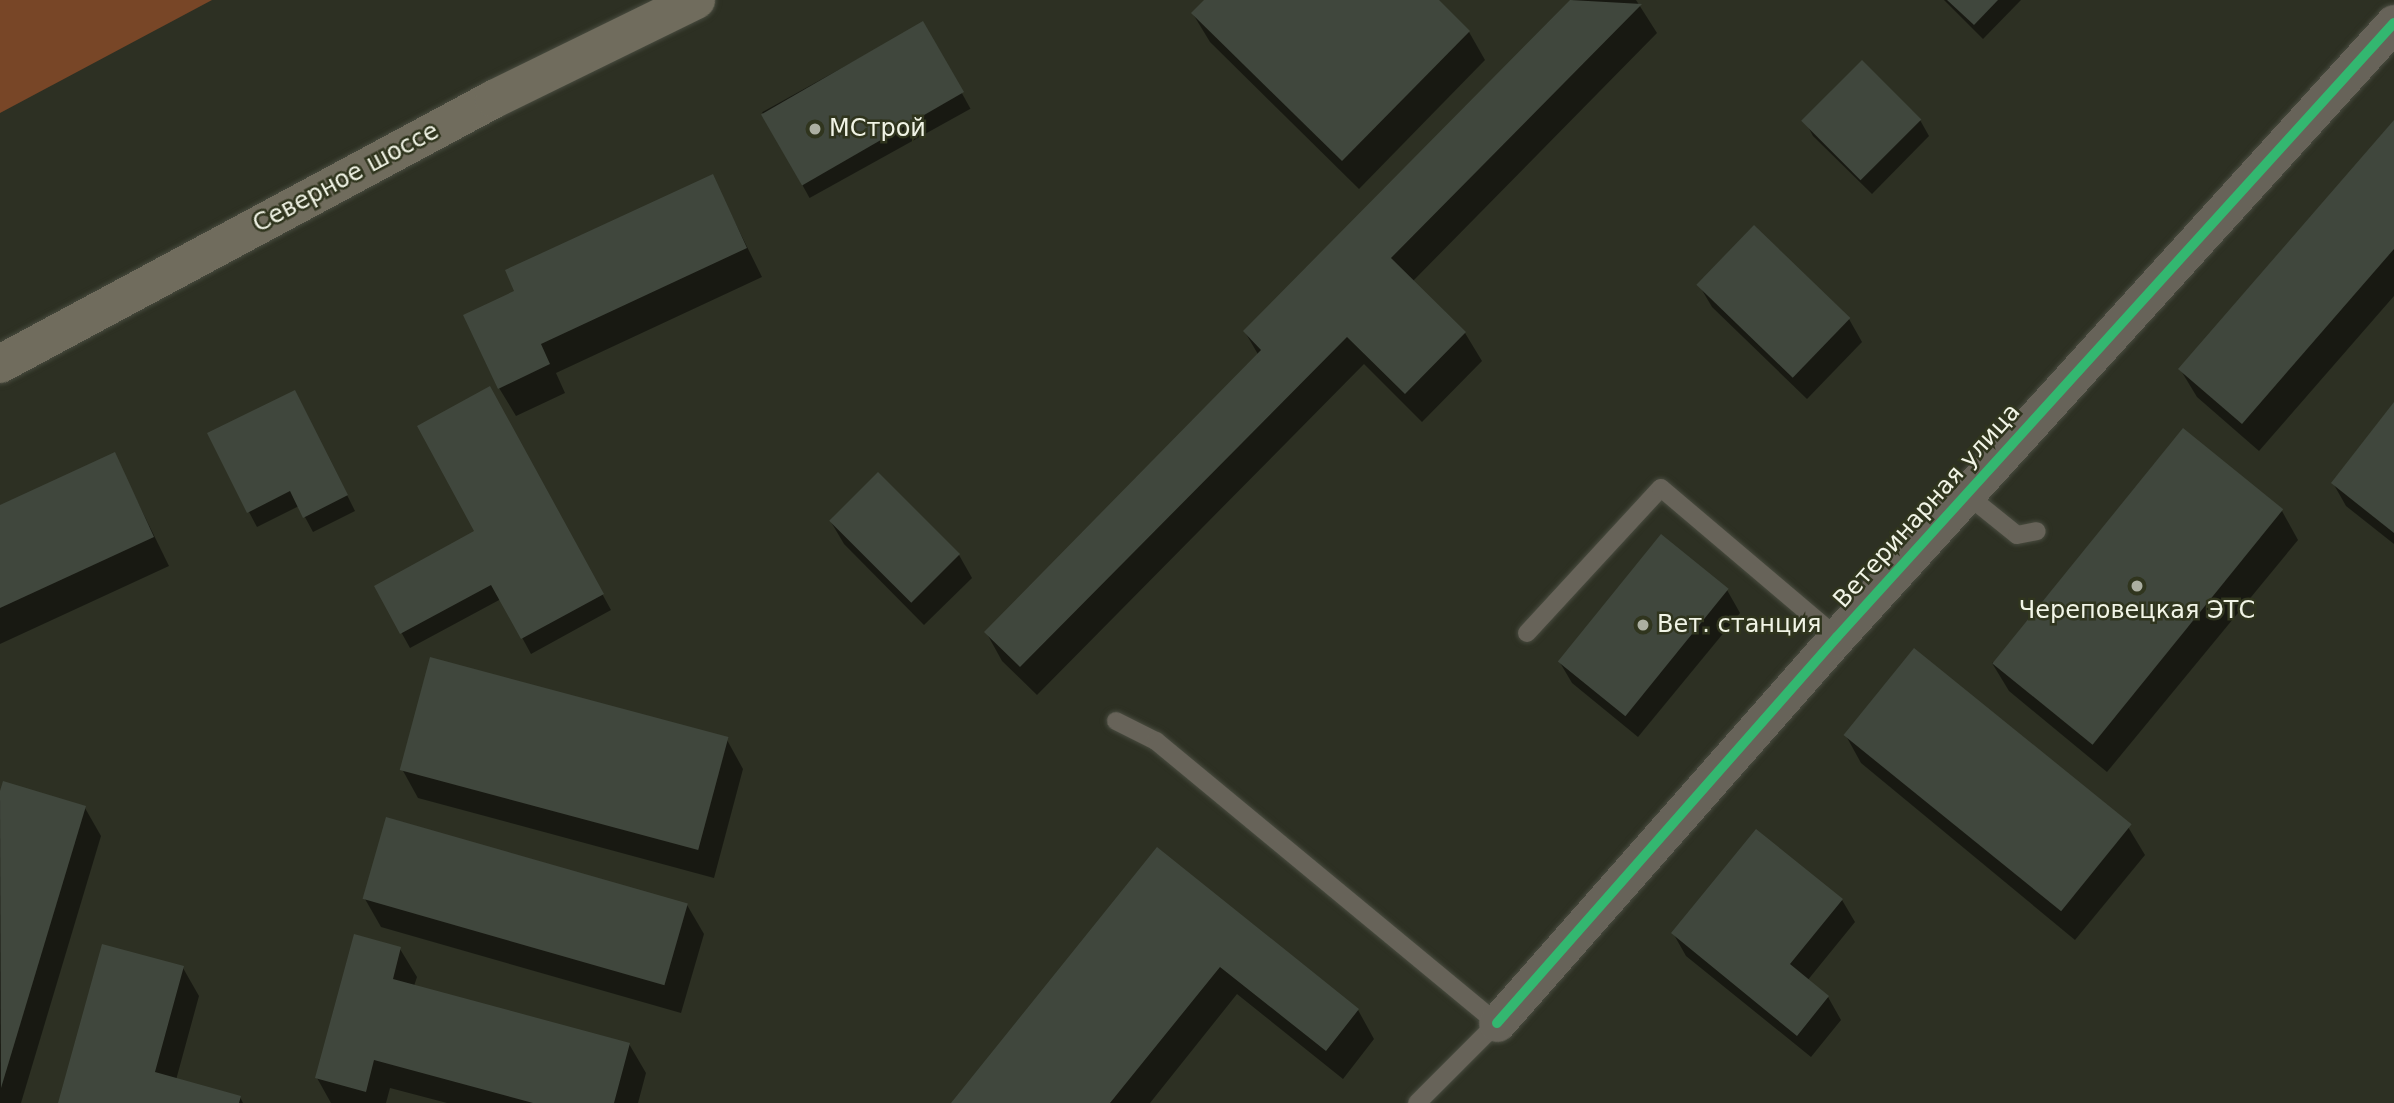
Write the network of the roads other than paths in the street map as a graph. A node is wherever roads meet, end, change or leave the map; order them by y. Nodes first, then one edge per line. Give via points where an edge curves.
1 (696, 0) edge
2 (2394, 23) edge
3 (0, 363) edge
4 (1966, 494) junction
5 (2037, 531) dead end
6 (1528, 633) dead end
7 (1837, 637) junction
8 (1116, 722) dead end
9 (1497, 1023) junction
10 (1417, 1103) edge

1 - 3 main road, Северное шоссе via 494,99
2 - 4 street, Ветеринарная улица
4 - 5 lane via 2017,535
4 - 7 street, Ветеринарная улица
6 - 7 lane via 1661,488
7 - 9 street, Ветеринарная улица
8 - 9 lane via 1156,741
9 - 10 lane

